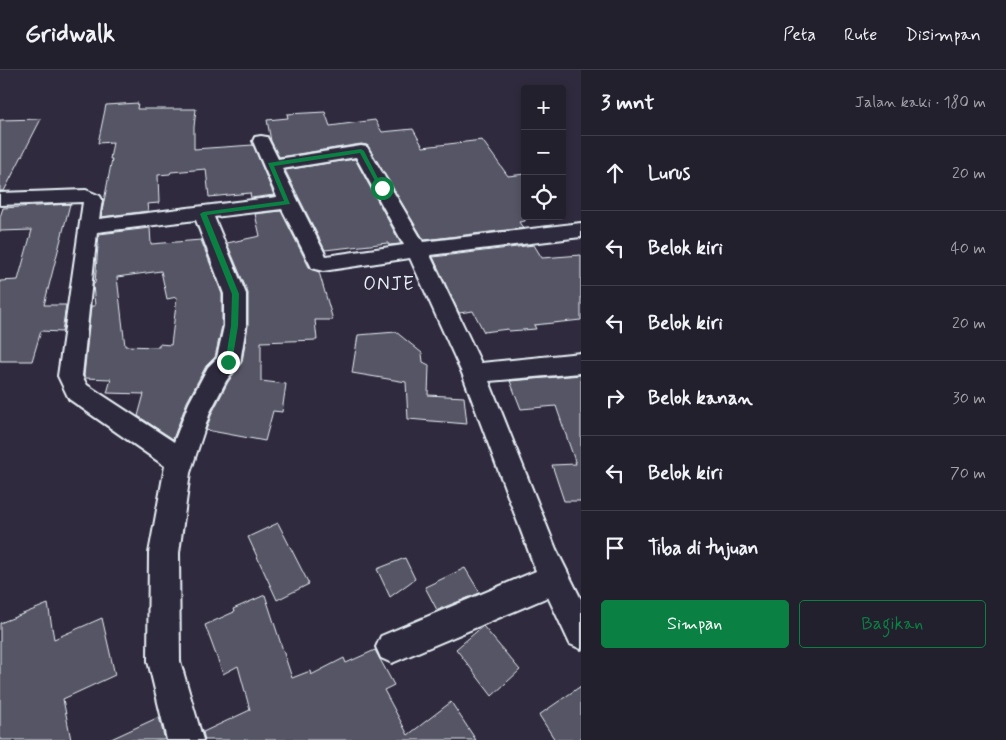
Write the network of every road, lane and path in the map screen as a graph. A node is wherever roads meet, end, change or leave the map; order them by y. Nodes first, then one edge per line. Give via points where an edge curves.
1 (260, 141) dead end
2 (270, 165) junction
3 (0, 200) edge
4 (288, 202) junction
5 (203, 214) junction
6 (566, 217) edge
7 (88, 227) junction
8 (577, 230) edge
9 (417, 250) junction
10 (581, 363) edge
11 (474, 373) junction
12 (180, 461) junction
13 (555, 578) junction
14 (581, 633) edge
15 (392, 647) dead end
16 (185, 740) edge

1 - 2 street
2 - 4 street
2 - 9 street via 361,151
3 - 7 street via 86,196 93,200
4 - 5 street
4 - 9 street via 319,263
5 - 7 street
5 - 12 street via 235,294 235,326 228,362 217,374 198,410
6 - 8 street
7 - 12 street via 71,382 94,404
8 - 9 street
9 - 11 street
10 - 11 street
11 - 13 street
12 - 16 street via 164,553 164,661
13 - 14 street
13 - 15 street

